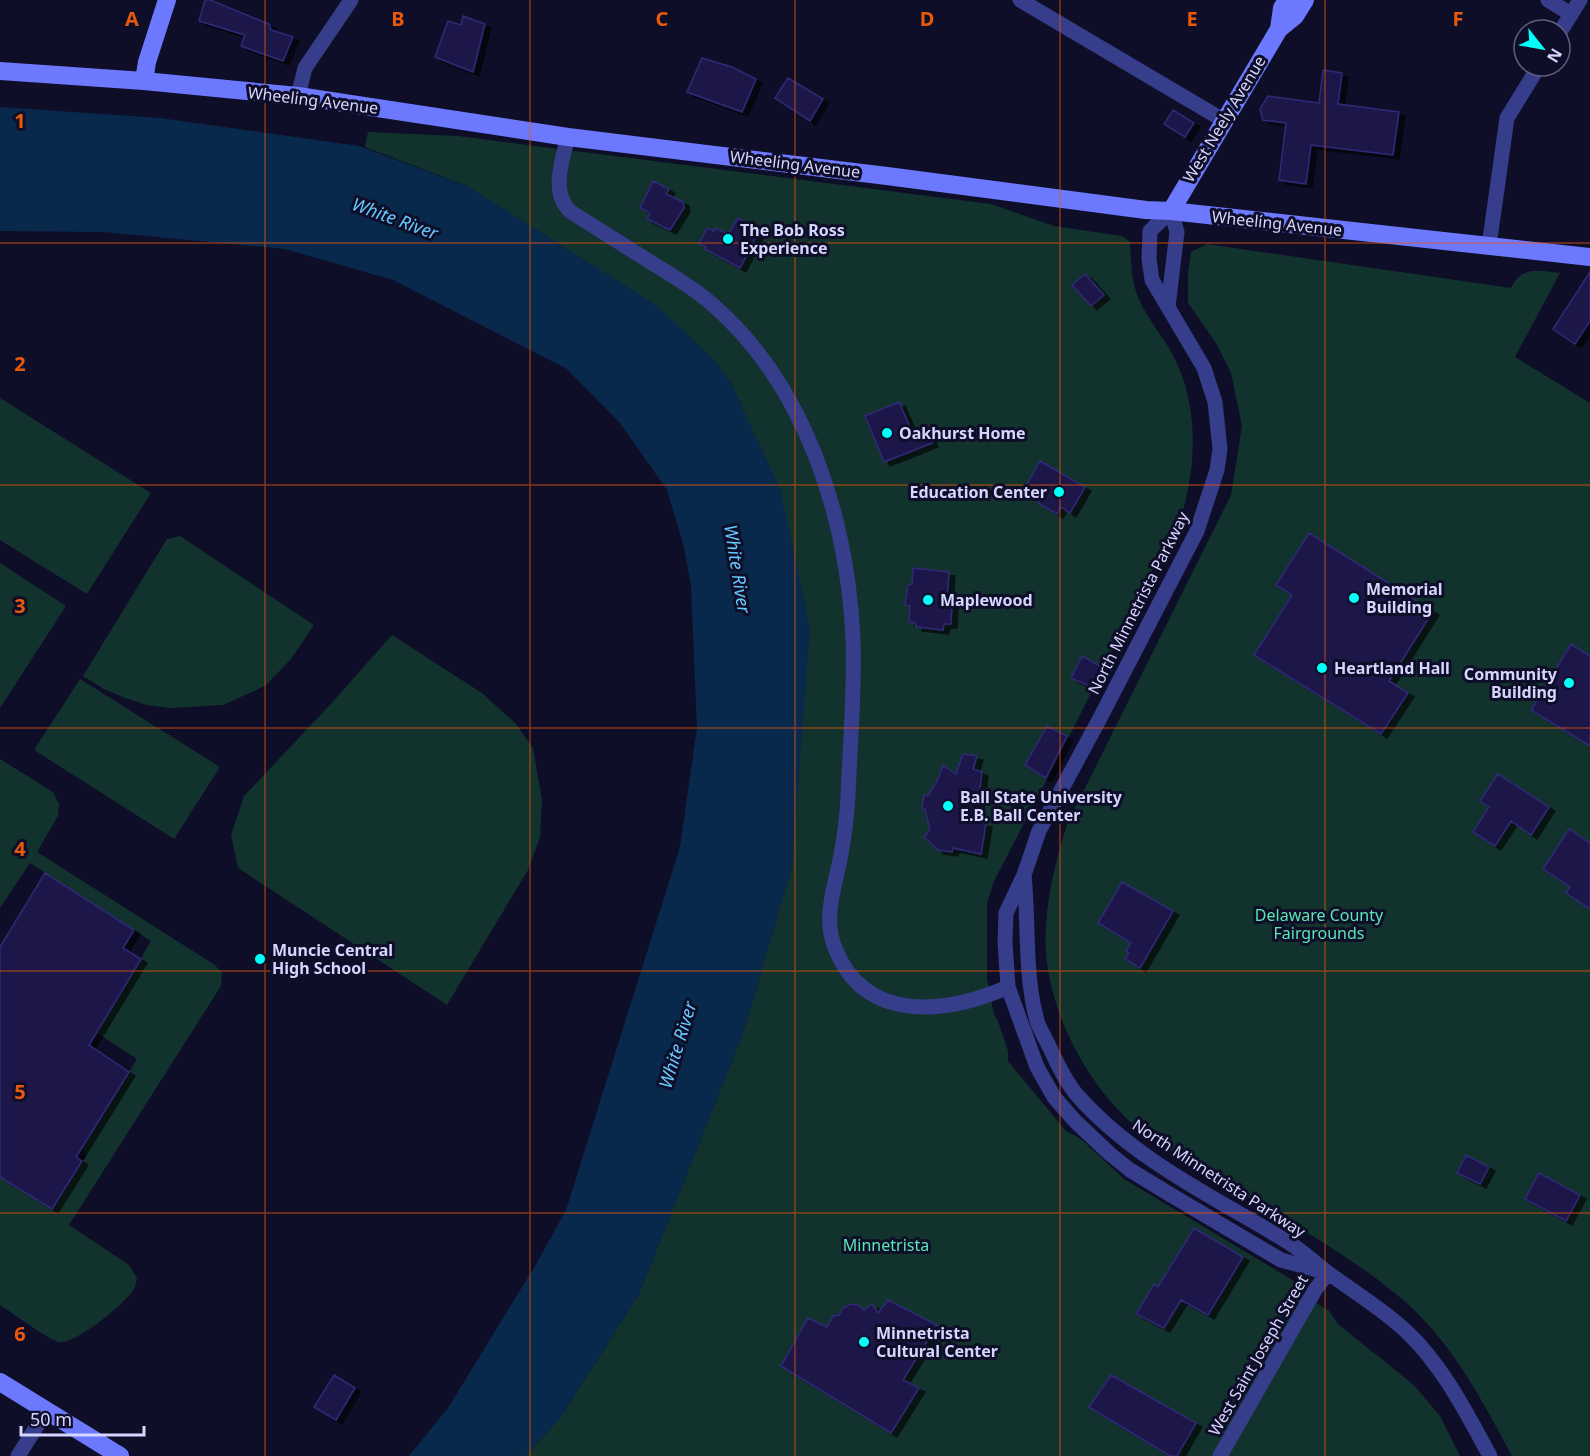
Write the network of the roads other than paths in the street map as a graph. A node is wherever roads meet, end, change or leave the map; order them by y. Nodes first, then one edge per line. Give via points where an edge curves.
1 (167, 0) edge
2 (351, 0) edge
3 (1020, 0) edge
4 (1287, 0) edge
5 (1305, 0) edge
6 (1548, 0) edge
7 (1580, 0) edge
8 (1571, 14) junction
9 (1569, 18) edge
10 (1279, 29) junction
11 (0, 71) edge
12 (1532, 78) edge
13 (144, 81) junction
14 (298, 96) junction
15 (1223, 120) junction
16 (568, 137) junction
17 (1171, 211) junction
18 (1489, 246) junction
19 (1590, 256) edge
20 (1168, 307) junction
21 (1024, 875) junction
22 (1008, 987) junction
23 (1328, 1273) junction
24 (0, 1382) edge
25 (47, 1410) junction
26 (18, 1456) edge
27 (120, 1456) edge
28 (1220, 1456) edge
29 (1490, 1456) edge

1 - 13 main road
2 - 14 street via 305,68
3 - 15 street
4 - 10 main road, West Neely Avenue
5 - 10 main road, West Neely Avenue via 1296,16
6 - 8 street
7 - 8 street
8 - 9 street
10 - 15 main road, West Neely Avenue
11 - 13 main road, Wheeling Avenue
12 - 18 street via 1507,118
13 - 14 main road, Wheeling Avenue
14 - 16 main road, Wheeling Avenue
15 - 17 main road, West Neely Avenue
16 - 17 main road, Wheeling Avenue
16 - 22 street via 560,177 563,205 690,286 732,322 757,350 786,394 827,492 840,542 853,639 848,803 829,915 831,934 843,963 856,981 899,1006 952,1005
17 - 18 main road, Wheeling Avenue
17 - 20 street via 1177,232
17 - 20 street, North Minnetrista Parkway via 1150,231 1149,259 1152,280
18 - 19 main road, Wheeling Avenue
20 - 21 street, North Minnetrista Parkway via 1204,369 1215,402 1220,449 1217,470 1197,531 1049,809
21 - 22 street, North Minnetrista Parkway via 1006,914
21 - 23 street, North Minnetrista Parkway via 1032,993 1038,1024 1076,1093 1136,1148 1292,1244
22 - 23 street, North Minnetrista Parkway via 1037,1067 1054,1097 1110,1154 1130,1170 1281,1260
23 - 28 street, West Saint Joseph Street
23 - 29 street, North Minnetrista Parkway via 1386,1314 1424,1350
24 - 25 main road
25 - 26 street
25 - 27 main road

